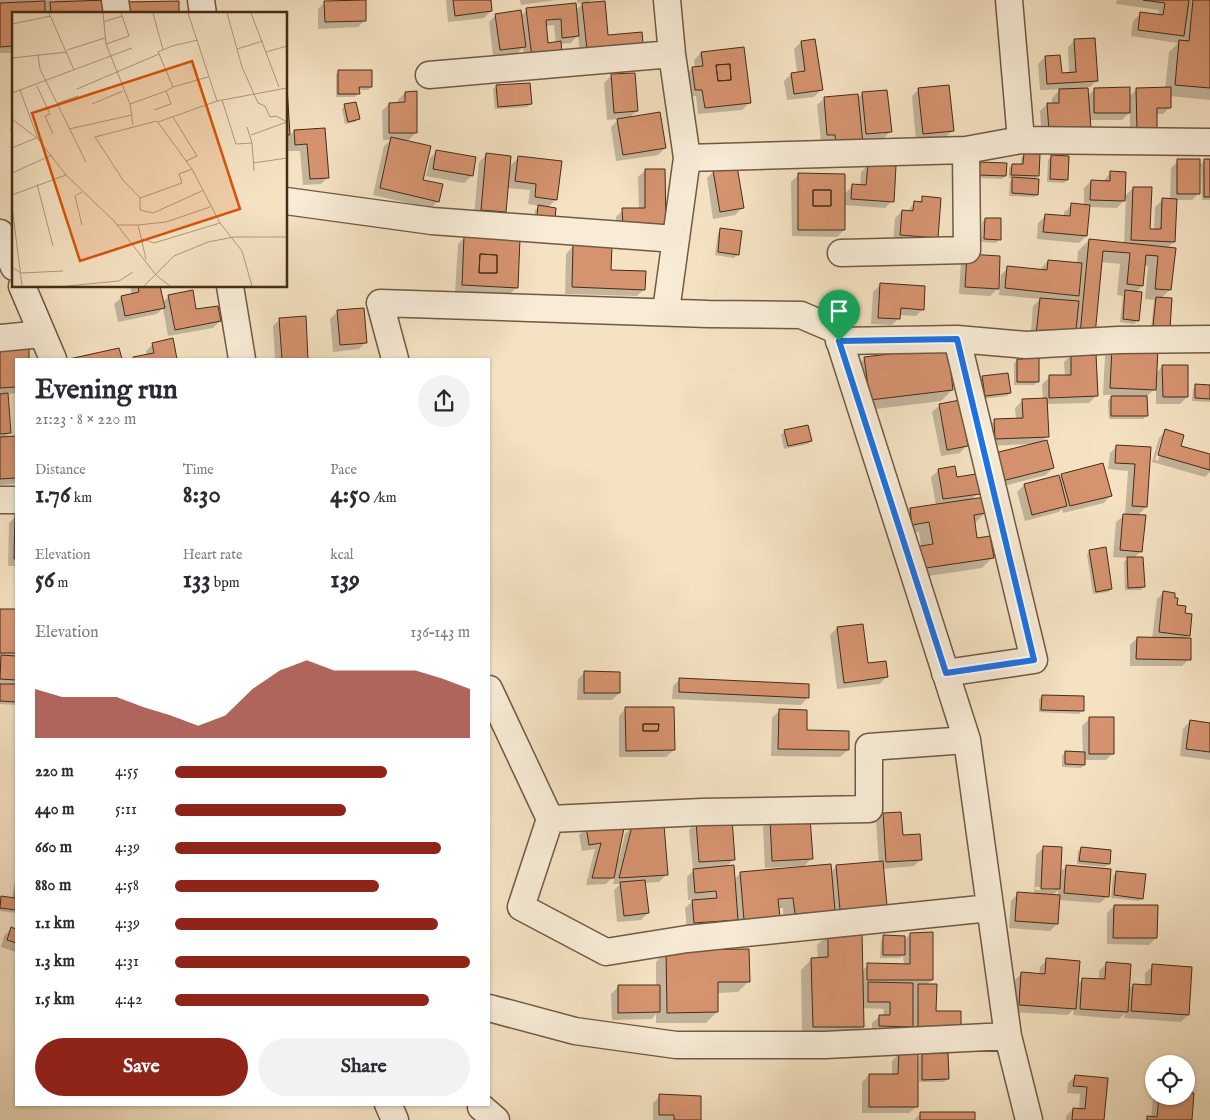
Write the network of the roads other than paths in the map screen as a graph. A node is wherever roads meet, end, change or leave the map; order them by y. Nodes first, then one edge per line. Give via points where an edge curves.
1 (667, 0) edge
2 (1009, 0) edge
3 (672, 54) junction
4 (429, 75) dead end
5 (1022, 140) junction
6 (1210, 142) edge
7 (966, 150) junction
8 (687, 158) junction
9 (288, 201) edge
10 (0, 234) edge
11 (676, 239) junction
12 (841, 253) dead end
13 (12, 262) edge
14 (23, 288) edge
15 (230, 288) edge
16 (666, 311) junction
17 (42, 334) junction
18 (0, 338) edge
19 (957, 339) junction
20 (1210, 339) edge
21 (839, 341) junction
22 (52, 358) edge
23 (242, 358) edge
24 (395, 358) edge
25 (0, 500) edge
26 (15, 500) edge
27 (946, 673) junction
28 (490, 691) edge
29 (967, 740) junction
30 (550, 819) junction
31 (990, 908) junction
32 (490, 1008) edge
33 (1008, 1036) junction
34 (389, 1106) edge
35 (395, 1120) edge
36 (1029, 1120) edge

1 - 3 street
2 - 5 street
3 - 4 street
3 - 8 street
5 - 6 street
5 - 7 street
7 - 8 street
7 - 12 street via 967,250
8 - 11 street
9 - 11 street via 432,221
10 - 13 street
11 - 16 street
14 - 17 street
15 - 23 street
16 - 21 street via 802,315 836,330
16 - 24 street via 380,303
17 - 18 street
17 - 22 street
19 - 20 street via 1026,346
19 - 21 street
19 - 27 street via 1034,660
21 - 27 street
25 - 26 street
27 - 29 street
28 - 30 street
29 - 30 street via 869,747 869,809
29 - 31 street
30 - 31 street via 521,907 606,952 686,939
31 - 33 street
32 - 33 street via 575,1031 676,1044 825,1045
33 - 36 street
34 - 35 street

